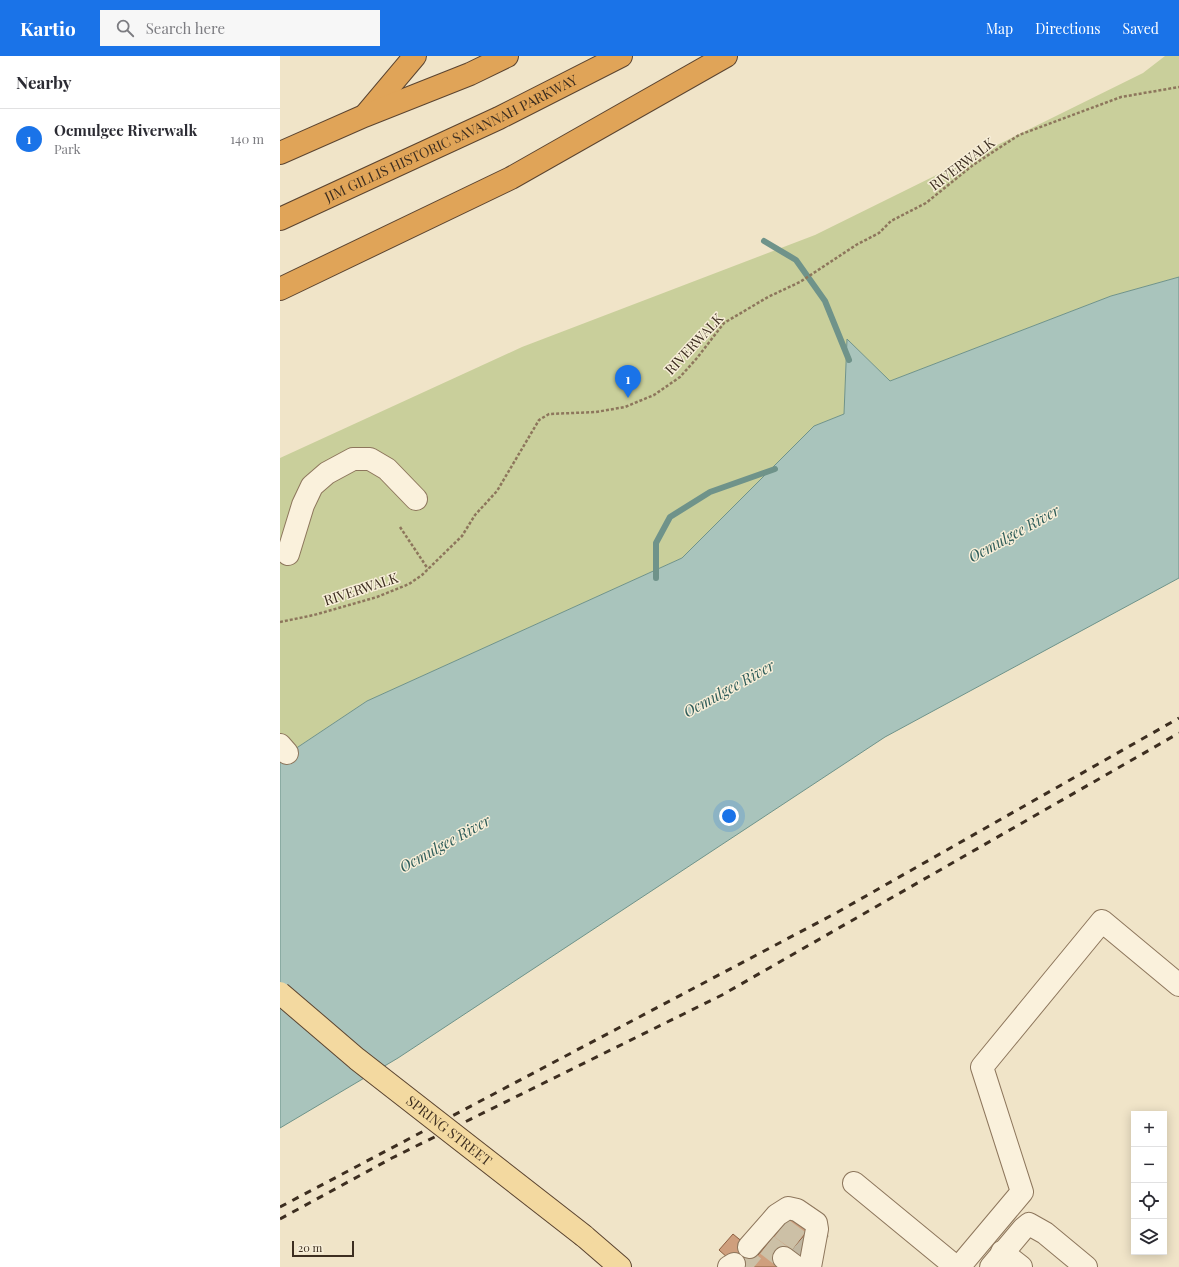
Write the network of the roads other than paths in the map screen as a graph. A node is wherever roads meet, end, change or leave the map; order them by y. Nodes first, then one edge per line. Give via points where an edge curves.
1 (415, 56) edge
2 (507, 56) edge
3 (621, 56) edge
4 (726, 56) edge
5 (364, 116) junction
6 (280, 153) edge
7 (280, 219) edge
8 (280, 289) edge
9 (416, 498) dead end
10 (288, 554) dead end
11 (1179, 985) edge
12 (280, 993) edge
13 (854, 1183) dead end
14 (758, 1243) dead end
15 (807, 1253) edge
16 (997, 1260) edge
17 (620, 1267) edge
18 (956, 1267) edge
19 (959, 1267) edge
20 (1021, 1267) edge
21 (1086, 1267) edge

1 - 5 highway
2 - 5 highway via 470,74
3 - 7 highway, JIM GILLIS HISTORIC SAVANNAH PARKWAY via 499,118
4 - 8 highway via 511,178
5 - 6 highway
9 - 10 street via 387,469 370,459 353,459 327,473 312,486 303,505
11 - 19 street via 1102,921 982,1067 1022,1192
12 - 17 main road, SPRING STREET, bridge via 357,1059
13 - 18 street
14 - 15 street via 777,1225 788,1208 797,1210 816,1223 817,1229
16 - 20 street
16 - 21 street via 1029,1224 1046,1234

